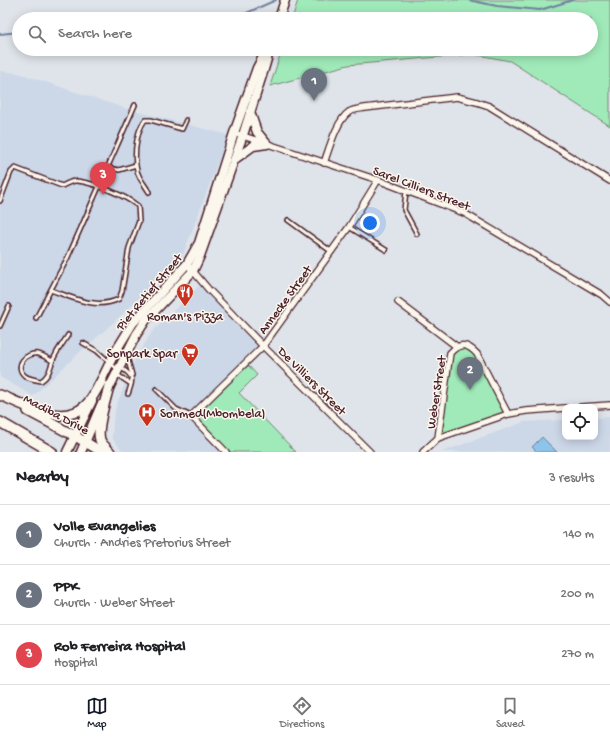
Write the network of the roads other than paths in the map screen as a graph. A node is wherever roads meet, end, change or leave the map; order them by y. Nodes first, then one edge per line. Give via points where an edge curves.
1 (285, 0) edge
2 (281, 12) edge
3 (264, 56) edge
4 (267, 56) edge
5 (135, 105) dead end
6 (250, 112) junction
7 (186, 120) dead end
8 (234, 133) junction
9 (243, 135) junction
10 (266, 143) junction
11 (235, 160) junction
12 (324, 163) junction
13 (136, 165) junction
14 (108, 168) junction
15 (378, 180) junction
16 (610, 181) edge
17 (100, 187) junction
18 (406, 190) junction
19 (149, 192) dead end
20 (0, 201) edge
21 (288, 220) dead end
22 (349, 227) junction
23 (417, 234) dead end
24 (386, 250) dead end
25 (332, 252) junction
26 (187, 264) junction
27 (193, 271) junction
28 (51, 290) junction
29 (398, 302) dead end
30 (610, 302) edge
31 (9, 306) dead end
32 (36, 318) dead end
33 (0, 325) edge
34 (68, 336) dead end
35 (84, 343) dead end
36 (263, 346) junction
37 (456, 346) junction
38 (126, 354) junction
39 (53, 361) junction
40 (110, 363) junction
41 (118, 370) junction
42 (132, 377) junction
43 (102, 380) junction
44 (131, 384) junction
45 (109, 386) junction
46 (156, 389) dead end
47 (128, 394) dead end
48 (0, 396) edge
49 (610, 405) edge
50 (598, 406) edge
51 (562, 408) edge
52 (508, 414) junction
53 (191, 416) junction
54 (0, 422) edge
55 (75, 436) junction
56 (438, 438) junction
57 (33, 440) junction
58 (85, 442) junction
59 (39, 452) edge
60 (52, 452) edge
61 (67, 452) edge
62 (81, 452) edge
63 (102, 452) edge
64 (110, 452) edge
65 (225, 452) edge
66 (370, 452) edge
67 (423, 452) edge

1 - 2 street
3 - 8 street, Piet Retief Street via 256,68
4 - 6 street, Piet Retief Street
5 - 14 lane
6 - 9 street, Piet Retief Street
6 - 10 street via 257,132
7 - 13 lane via 182,129 146,120 138,137
8 - 9 street, Sarel Cilliers Street
8 - 26 street, Piet Retief Street via 199,243
9 - 10 street, Sarel Cilliers Street
9 - 11 street, Piet Retief Street
10 - 11 street via 253,146
10 - 12 street, Sarel Cilliers Street
11 - 27 street, Piet Retief Street
12 - 15 street, Sarel Cilliers Street
12 - 16 street via 339,124 352,111 457,97 489,106
13 - 14 lane via 119,170
13 - 19 lane via 140,178
14 - 17 lane
15 - 18 street, Sarel Cilliers Street
15 - 22 street, Annecke Street
17 - 20 lane via 76,180 62,186 15,168
17 - 28 lane
17 - 28 lane via 138,206 139,221 129,248 119,299 91,304
18 - 23 lane via 404,210
18 - 30 street, Sarel Cilliers Street via 464,212
21 - 25 lane
22 - 24 lane
22 - 25 street, Annecke Street
25 - 36 street, Annecke Street
26 - 27 street, De Villiers Street
26 - 40 street, Piet Retief Street via 133,323
27 - 36 street, De Villiers Street
27 - 38 street, Piet Retief Street via 146,320
28 - 32 lane
29 - 37 street
31 - 33 lane
34 - 39 lane
35 - 40 lane
36 - 53 street, Annecke Street
36 - 66 street, De Villiers Street
37 - 52 street, Weber Street via 470,347 477,354
37 - 56 street, Weber Street via 450,353
38 - 41 street, Piet Retief Street
38 - 42 lane
39 - 39 lane via 47,377 40,381 25,376 21,371 21,364 28,355 37,354
40 - 41 lane
40 - 43 street, Piet Retief Street
41 - 42 lane via 129,373
41 - 44 lane
41 - 45 street, Piet Retief Street
42 - 44 lane
43 - 48 main road via 86,405 77,413 64,416 47,413
43 - 55 street, Piet Retief Street
44 - 47 lane
45 - 58 street, Piet Retief Street
45 - 64 main road via 99,434 100,440
46 - 53 lane via 176,409
48 - 55 main road, Madiba Drive
49 - 50 street
51 - 52 street
52 - 56 street
53 - 65 street
54 - 57 main road
55 - 58 main road, Madiba Drive
55 - 61 street, Piet Retief Street
56 - 67 street
57 - 59 main road
57 - 60 main road
58 - 62 street, Piet Retief Street
58 - 63 main road, Madiba Drive

